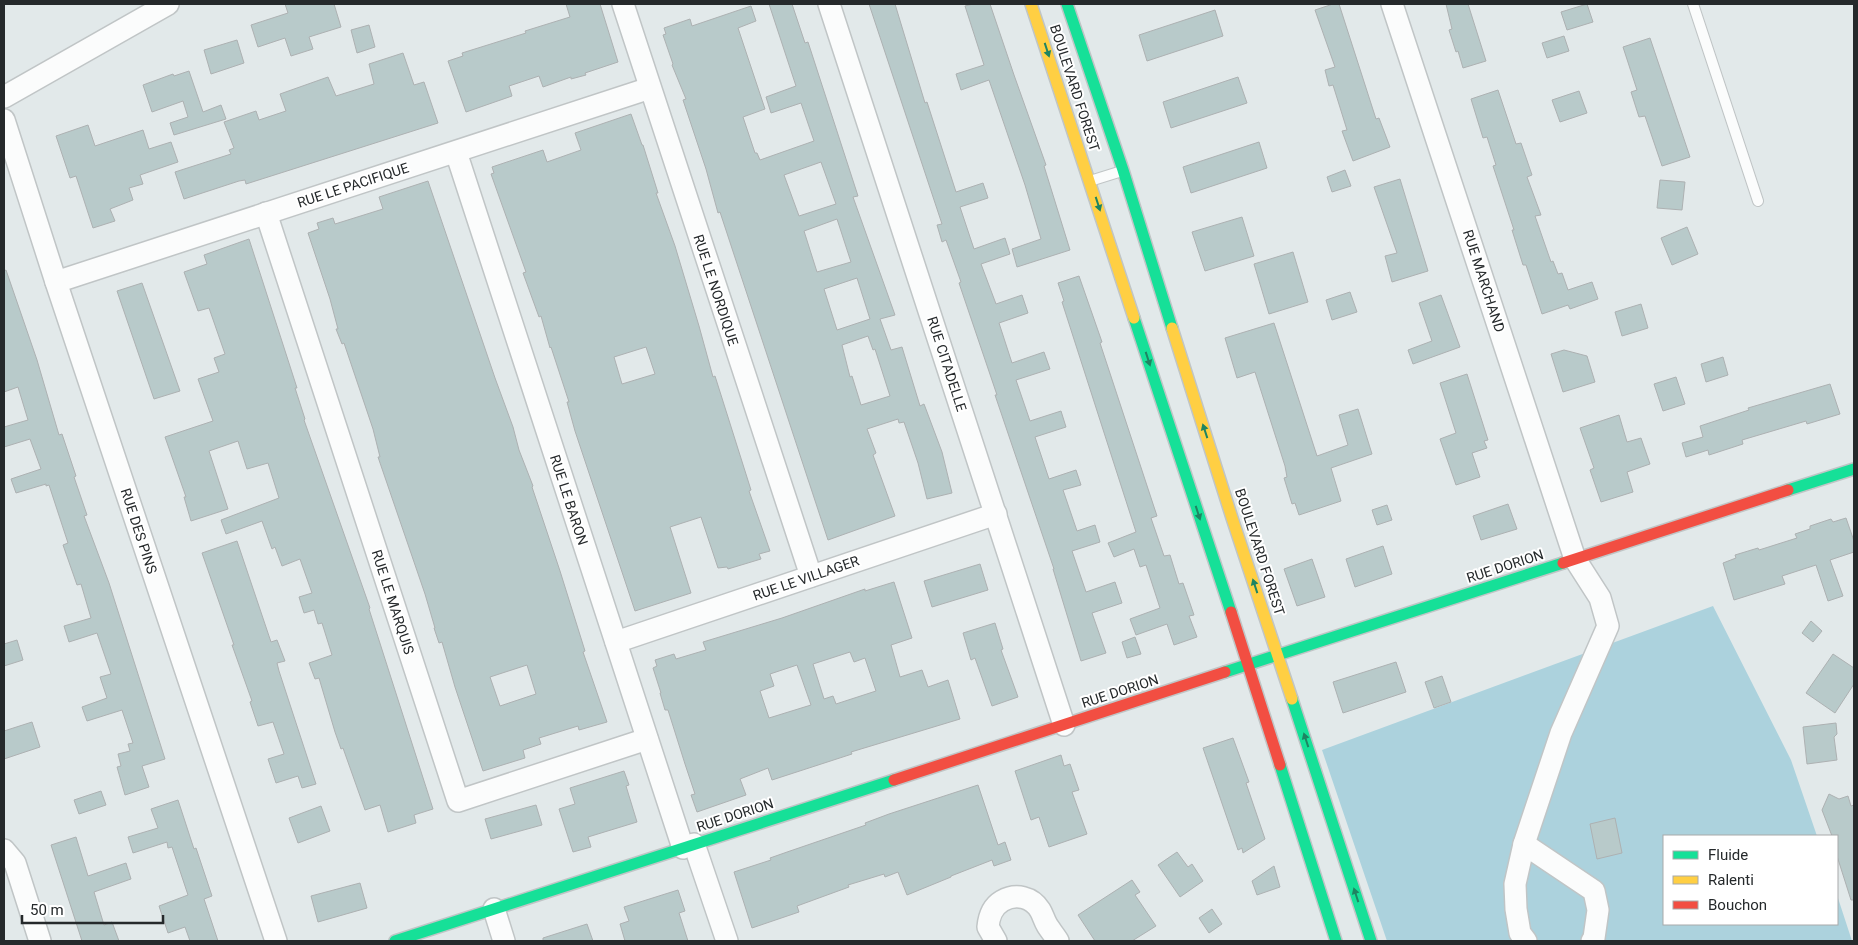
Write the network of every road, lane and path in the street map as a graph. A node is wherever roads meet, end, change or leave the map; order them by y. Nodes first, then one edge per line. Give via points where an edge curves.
1 (168, 4) edge
2 (623, 4) edge
3 (829, 4) edge
4 (1031, 4) edge
5 (1068, 4) edge
6 (1392, 4) edge
7 (1693, 4) edge
8 (650, 88) junction
9 (4, 97) edge
10 (4, 120) edge
11 (456, 152) junction
12 (1122, 170) junction
13 (1090, 181) junction
14 (1758, 201) dead end
15 (266, 214) junction
16 (56, 282) junction
17 (1854, 469) edge
18 (996, 514) junction
19 (1575, 559) junction
20 (810, 576) junction
21 (616, 642) junction
22 (1278, 655) junction
23 (1248, 665) junction
24 (1064, 725) junction
25 (647, 739) junction
26 (1524, 844) junction
27 (688, 846) junction
28 (4, 850) edge
29 (494, 909) junction
30 (40, 941) edge
31 (276, 941) edge
32 (395, 941) edge
33 (504, 941) edge
34 (727, 941) edge
35 (996, 941) edge
36 (1058, 941) edge
37 (1336, 941) edge
38 (1371, 941) edge
39 (1526, 941) edge
40 (1592, 941) edge

1 - 9 street
2 - 8 street, RUE LE NORDIQUE
3 - 18 street, RUE CITADELLE
4 -> 13 street, BOULEVARD FOREST
5 - 12 street, BOULEVARD FOREST
6 - 19 street, RUE MARCHAND
7 - 14 lane
8 - 11 street, RUE LE PACIFIQUE
8 - 20 street, RUE LE NORDIQUE
10 - 16 street, RUE DES PINS
11 - 15 street, RUE LE PACIFIQUE
11 - 21 street, RUE LE BARON
12 - 13 lane
22 -> 12 street, BOULEVARD FOREST
13 -> 23 street, BOULEVARD FOREST
15 - 16 street, RUE LE PACIFIQUE
15 - 25 street, RUE LE MARQUIS via 458,800
16 - 31 street, RUE DES PINS
17 - 19 street, RUE DORION
18 - 20 street, RUE LE VILLAGER
18 - 24 street, RUE CITADELLE
19 - 22 street, RUE DORION
19 - 26 street, RUE MARCHAND via 1600,598 1608,626 1561,733
20 - 21 street, RUE LE VILLAGER
21 - 25 street, RUE LE BARON
22 - 23 street, RUE DORION
38 -> 22 street, BOULEVARD FOREST
23 - 24 street, RUE DORION
23 - 37 street, BOULEVARD FOREST
24 - 27 street, RUE DORION
25 - 27 street, RUE LE BARON
26 - 39 street, RUE MARCHAND via 1515,884 1520,933
26 - 40 street via 1594,891 1598,910
27 - 29 street, RUE DORION
27 - 34 street, RUE LE BARON
28 - 30 street via 15,863
29 - 32 street, RUE DORION
29 - 33 street
35 - 36 street via 988,927 992,909 1010,897 1022,897 1034,902

